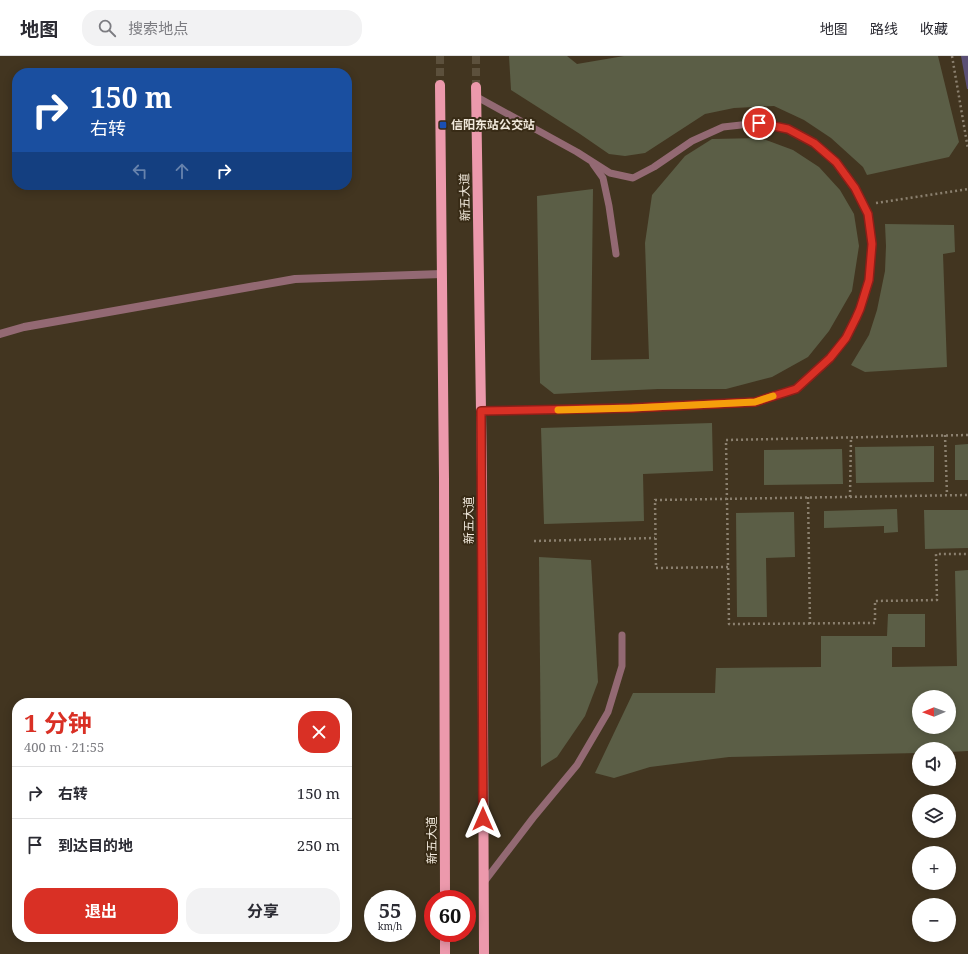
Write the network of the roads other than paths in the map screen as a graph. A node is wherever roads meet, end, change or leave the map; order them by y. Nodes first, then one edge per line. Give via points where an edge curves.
1 (440, 85) tunnel mouth
2 (477, 92) joint
3 (590, 160) junction
4 (616, 254) dead end
5 (442, 274) junction
6 (0, 334) edge
7 (481, 411) junction
8 (622, 635) dead end
9 (484, 882) junction
10 (445, 890) edge
11 (445, 942) edge
12 (445, 954) edge
13 (484, 954) edge

1 - 5 main road, 新五大道
2 - 3 lane
2 - 7 main road, 新五大道
3 - 4 lane via 603,178
3 - 7 lane via 610,173 633,178 692,141 723,127 759,123 788,129 814,143 836,162 855,188 868,214 872,244 869,280 860,309 846,338 830,358 796,389 755,402
5 - 6 street via 295,279 24,327
5 - 10 main road, 新五大道
7 - 9 main road, 新五大道
8 - 9 lane via 622,666 608,712 577,765
9 - 13 main road, 新五大道
11 - 12 main road

